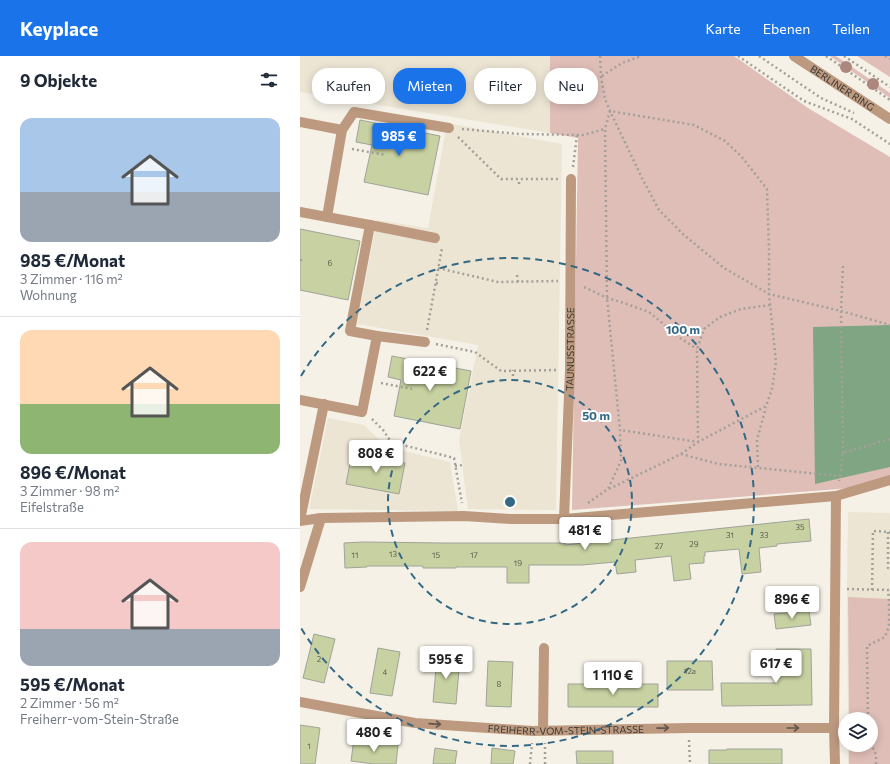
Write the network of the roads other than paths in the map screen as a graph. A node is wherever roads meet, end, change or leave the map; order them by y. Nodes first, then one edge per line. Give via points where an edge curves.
1 (794, 56) edge
2 (890, 120) edge
3 (300, 122) edge
4 (449, 128) road end
5 (342, 130) junction
6 (571, 178) road end
7 (300, 212) edge
8 (327, 216) junction
9 (370, 225) junction
10 (435, 238) road end
11 (377, 336) junction
12 (425, 342) road end
13 (300, 400) edge
14 (324, 404) junction
15 (890, 480) edge
16 (836, 496) junction
17 (321, 518) junction
18 (564, 519) junction
19 (300, 520) edge
20 (300, 586) edge
21 (544, 648) dead end
22 (300, 702) edge
23 (834, 728) junction
24 (544, 730) junction
25 (835, 764) edge

1 - 2 street, BERLINER RING
3 - 5 street
4 - 5 street via 354,112
5 - 8 street
6 - 18 street, TAUNUSSTRASSE via 570,370
7 - 8 street
8 - 9 street
9 - 10 street
9 - 11 street via 350,331
11 - 12 street
11 - 14 street via 362,412
13 - 14 street
14 - 19 street
15 - 16 street
16 - 18 street
16 - 23 street
17 - 18 street via 464,516
17 - 19 street
17 - 20 street
21 - 24 street
22 -> 24 street, FREIHERR-VOM-STEIN-STRASSE via 415,723
24 -> 23 street, FREIHERR-VOM-STEIN-STRASSE
23 - 25 street

